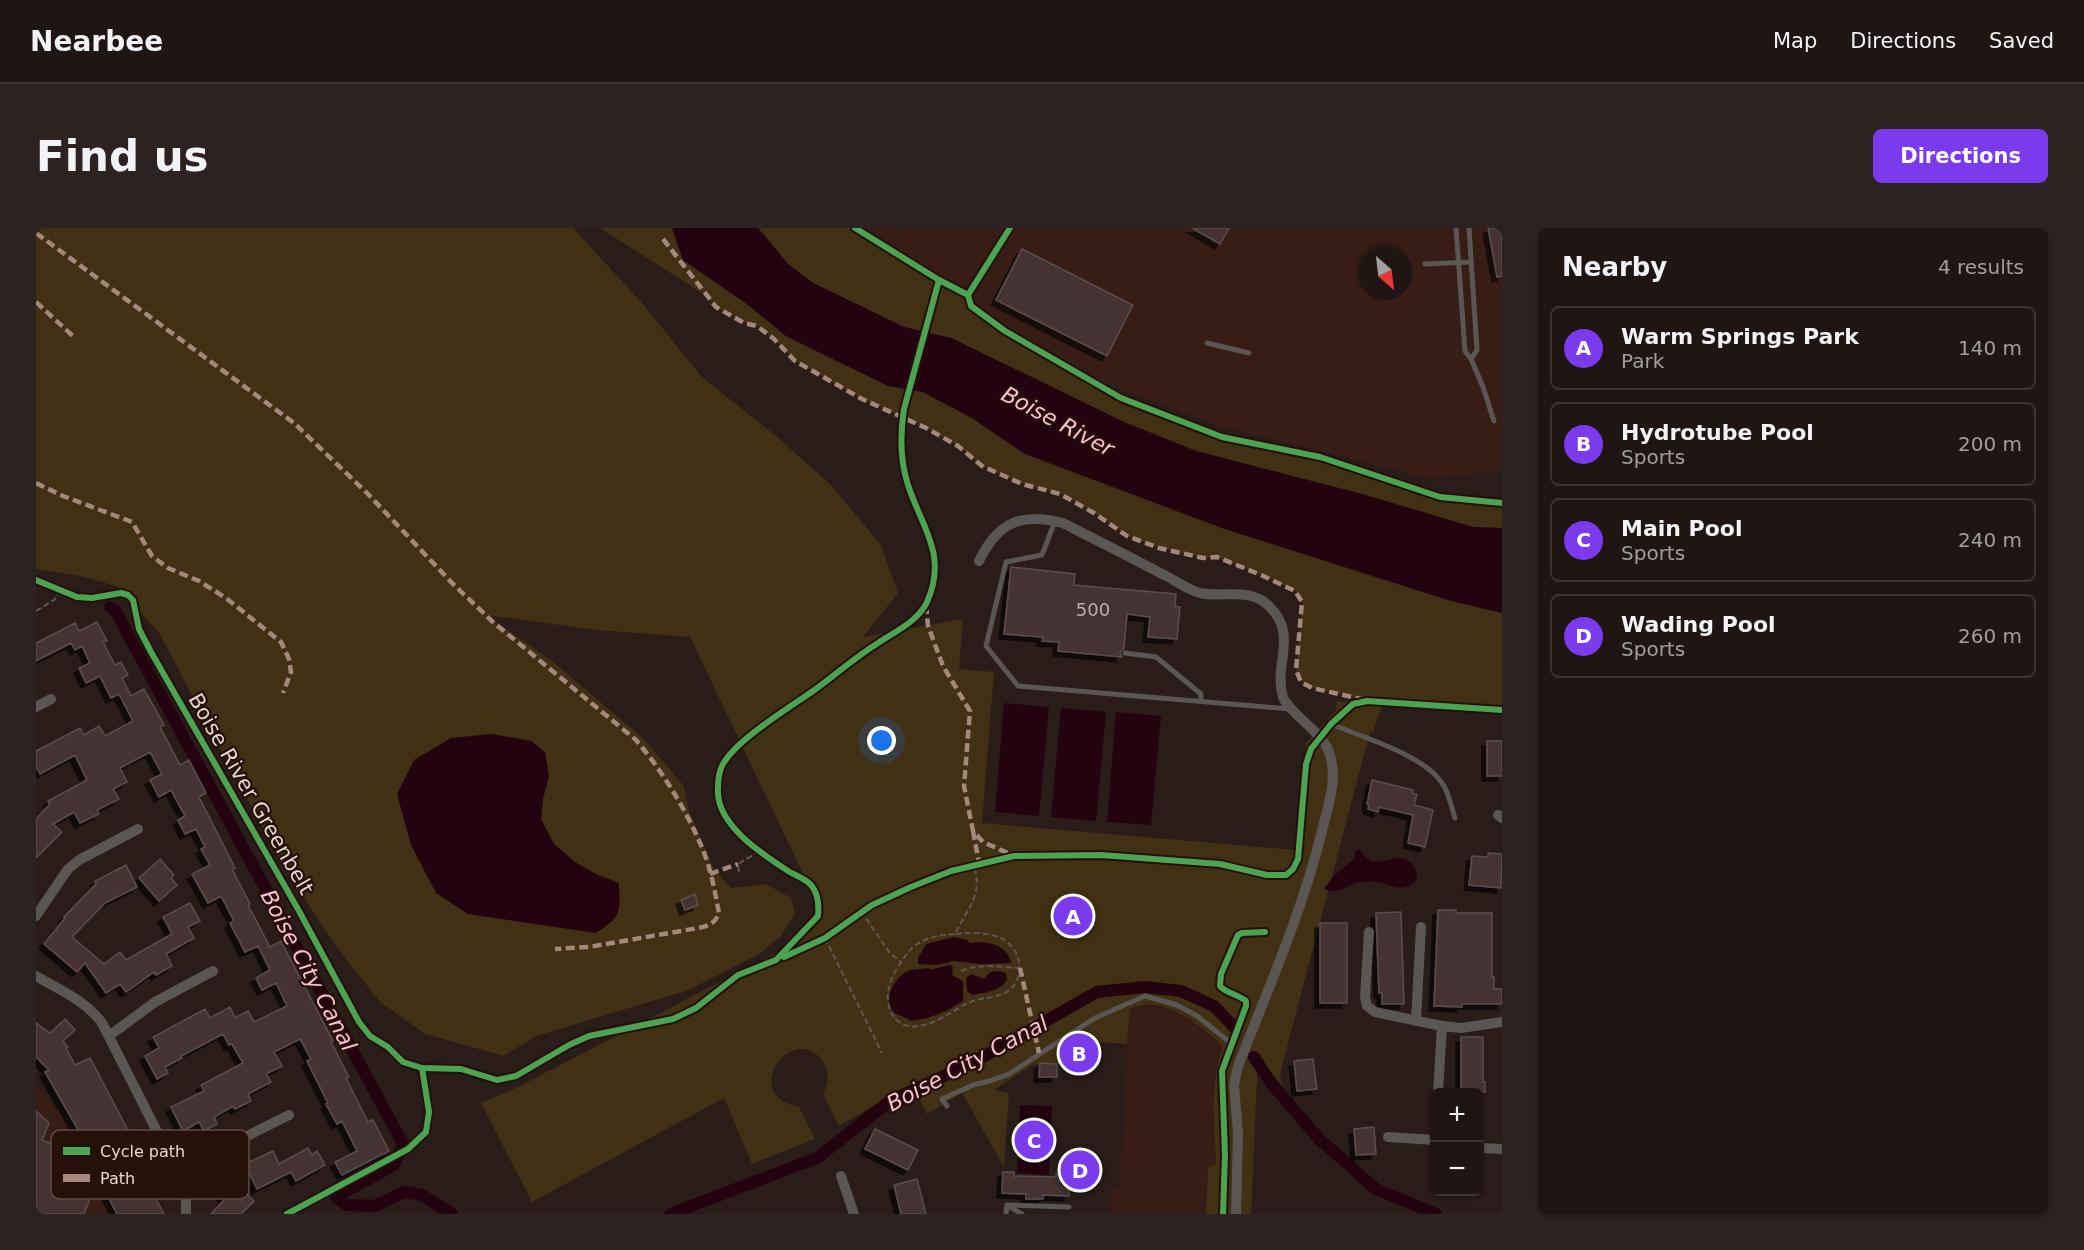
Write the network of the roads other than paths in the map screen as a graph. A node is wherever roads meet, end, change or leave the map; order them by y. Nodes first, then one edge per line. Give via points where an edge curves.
1 (1456, 228) edge
2 (1469, 228) edge
3 (1458, 262) junction
4 (1471, 262) junction
5 (1425, 264) dead end
6 (1207, 343) dead end
7 (1249, 353) dead end
8 (1471, 359) junction
9 (1494, 421) dead end
10 (1054, 521) junction
11 (979, 561) dead end
12 (1125, 653) dead end
13 (51, 699) dead end
14 (1201, 701) junction
15 (36, 707) edge
16 (1293, 709) junction
17 (1331, 724) dead end
18 (1455, 818) dead end
19 (138, 829) dead end
20 (36, 916) edge
21 (1421, 927) dead end
22 (1369, 932) dead end
23 (213, 971) dead end
24 (36, 976) edge
25 (1416, 1021) junction
26 (1502, 1023) edge
27 (1442, 1026) junction
28 (109, 1036) junction
29 (1232, 1044) dead end
30 (1438, 1088) edge
31 (947, 1106) dead end
32 (289, 1115) dead end
33 (156, 1130) edge
34 (249, 1135) edge
35 (1388, 1137) dead end
36 (1430, 1140) edge
37 (1484, 1148) edge
38 (1502, 1149) edge
39 (841, 1176) dead end
40 (1006, 1205) junction
41 (1069, 1207) dead end
42 (854, 1214) edge
43 (1006, 1214) edge
44 (1022, 1214) edge
45 (1236, 1214) edge

1 - 3 lane
2 - 4 lane
3 - 4 lane
3 - 5 lane
3 - 8 lane via 1465,351
4 - 8 lane via 1477,350
6 - 7 lane
8 - 9 lane
10 - 11 street via 1018,521 999,530
10 - 14 lane via 1042,555 1006,562 986,646 1011,678 1018,686
10 - 16 street via 1199,593 1242,594 1269,606 1282,622 1285,634 1281,682 1284,698
12 - 14 lane via 1156,657 1201,694
13 - 15 street
14 - 16 lane
16 - 45 street via 1329,750 1334,770 1332,790 1300,907 1238,1066 1234,1085 1238,1132
17 - 18 lane via 1427,767 1443,783
19 - 20 street via 68,869
21 - 25 street
22 - 25 street via 1367,1006 1375,1012
23 - 28 street via 155,1002
24 - 28 street via 89,1008
25 - 27 street
26 - 27 street
27 - 30 street
28 - 33 street
29 - 31 lane via 1197,1016 1177,1005 1145,996 1095,1018 1009,1074 942,1100
32 - 34 street
35 - 36 street
37 - 38 street
39 - 42 street
40 - 41 lane
40 - 43 lane
40 - 44 lane

